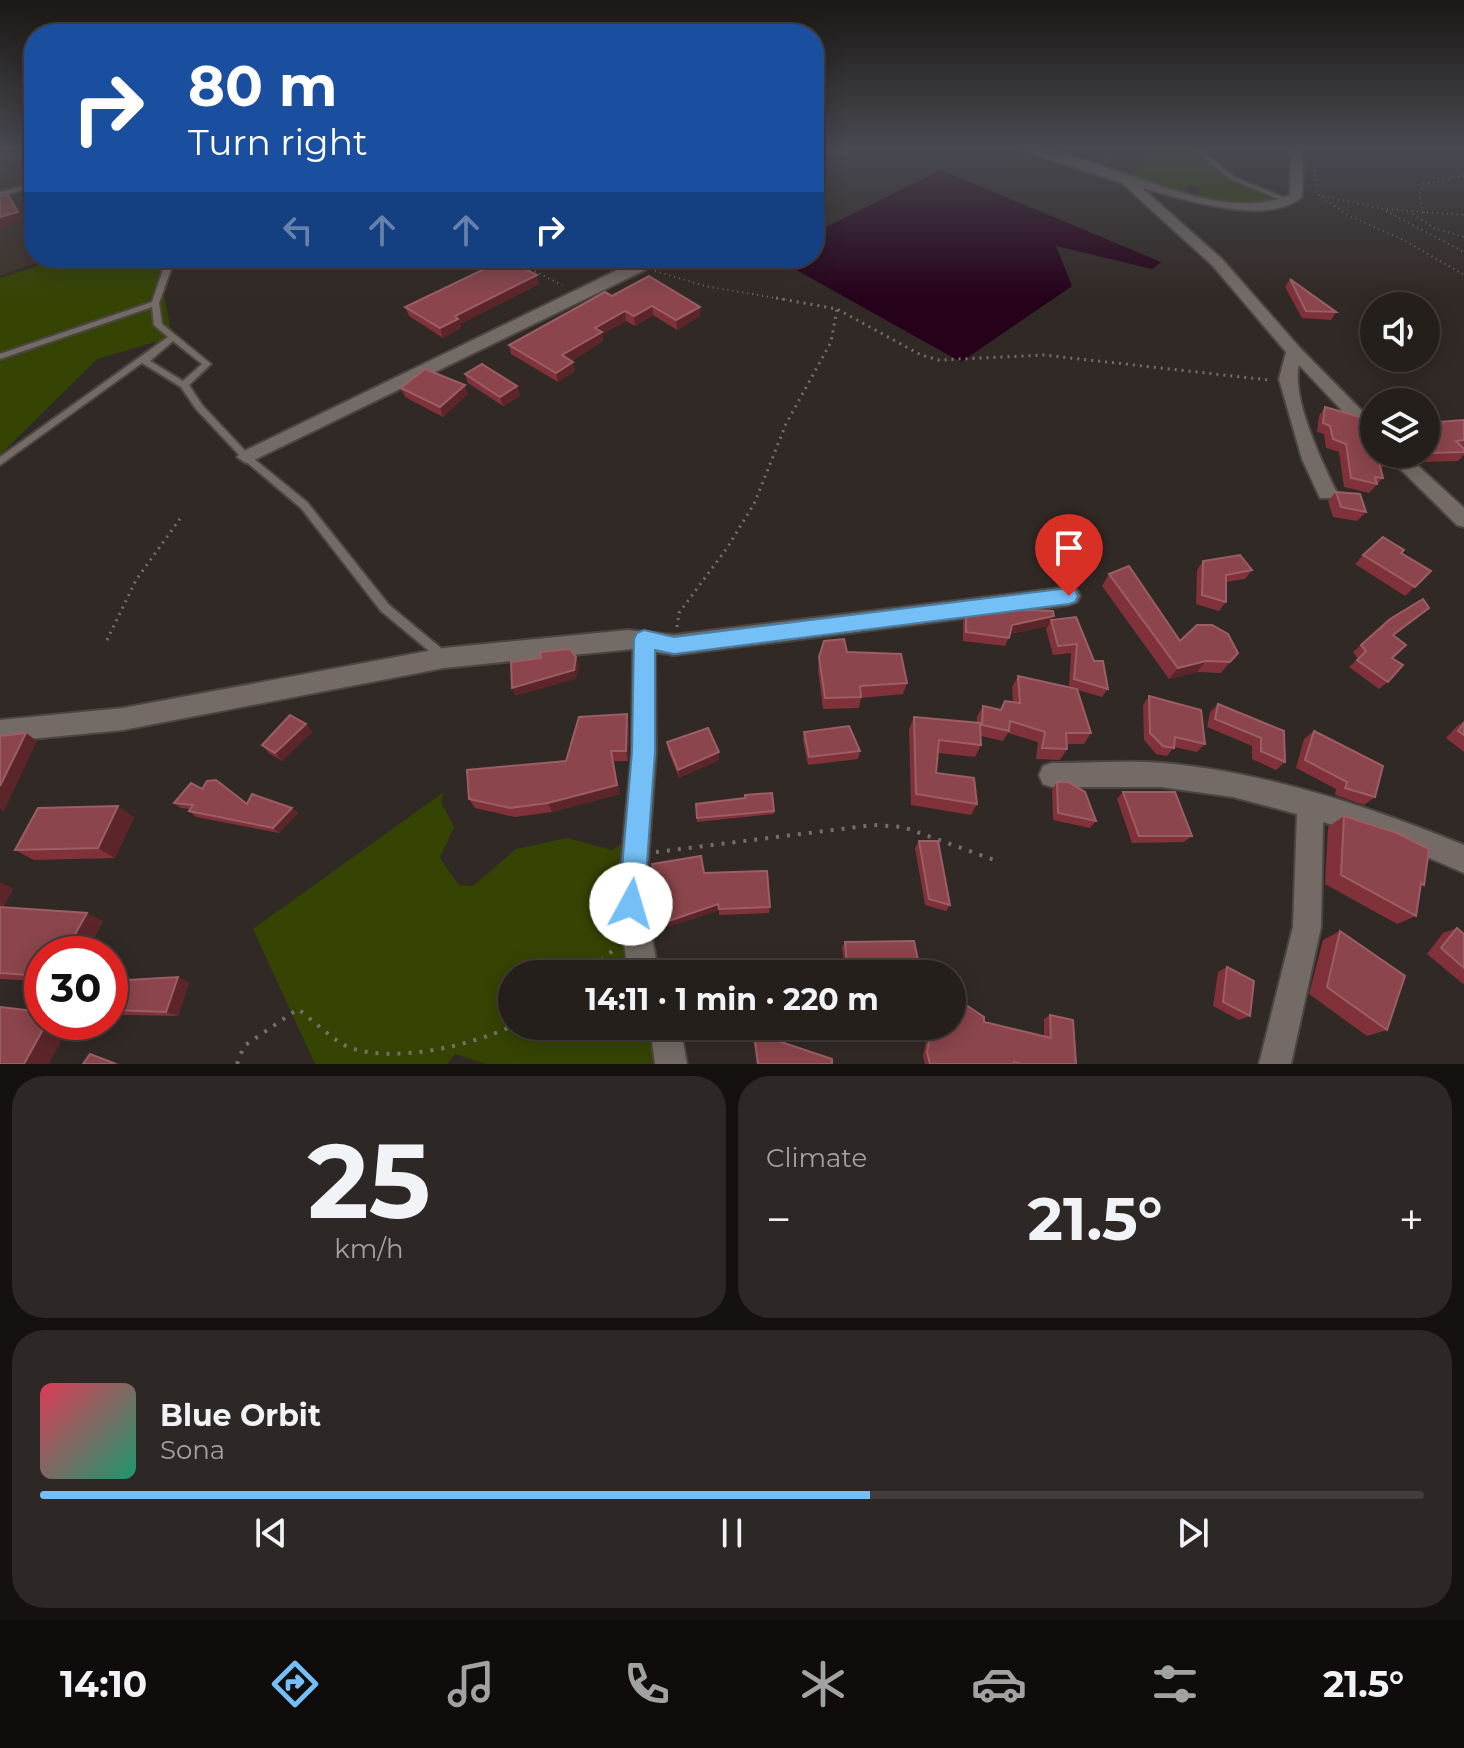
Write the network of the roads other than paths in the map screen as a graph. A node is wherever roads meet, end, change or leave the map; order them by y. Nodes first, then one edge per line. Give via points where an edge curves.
1 (1146, 198) edge
2 (1197, 198) edge
3 (1281, 198) edge
4 (1295, 198) edge
5 (1289, 201) junction
6 (167, 268) edge
7 (633, 268) edge
8 (155, 303) junction
9 (172, 337) junction
10 (1294, 351) junction
11 (0, 357) edge
12 (184, 385) junction
13 (1360, 419) edge
14 (246, 457) junction
15 (0, 462) edge
16 (1409, 468) edge
17 (1327, 493) dead end
18 (1464, 520) edge
19 (1069, 596) dead end
20 (644, 639) junction
21 (444, 658) junction
22 (0, 731) edge
23 (1052, 775) dead end
24 (1310, 805) junction
25 (1464, 859) edge
26 (642, 960) edge
27 (667, 1040) edge
28 (671, 1064) edge
29 (1275, 1064) edge

1 - 10 street via 1217,262
2 - 5 street via 1249,205
3 - 5 lane
4 - 5 street
6 - 8 lane
7 - 14 street
8 - 9 lane via 158,325
8 - 11 lane
9 - 12 lane via 207,364
9 - 12 lane via 145,361
9 - 15 lane
10 - 13 street
10 - 17 street via 1287,379
12 - 14 lane
14 - 21 lane via 304,505 385,608
16 - 18 street
19 - 20 street via 674,645
20 - 21 street
20 - 26 street via 644,752 631,904
21 - 22 street via 123,719
23 - 24 street via 1161,775 1233,785
24 - 25 street
24 - 29 street via 1307,927
27 - 28 street

